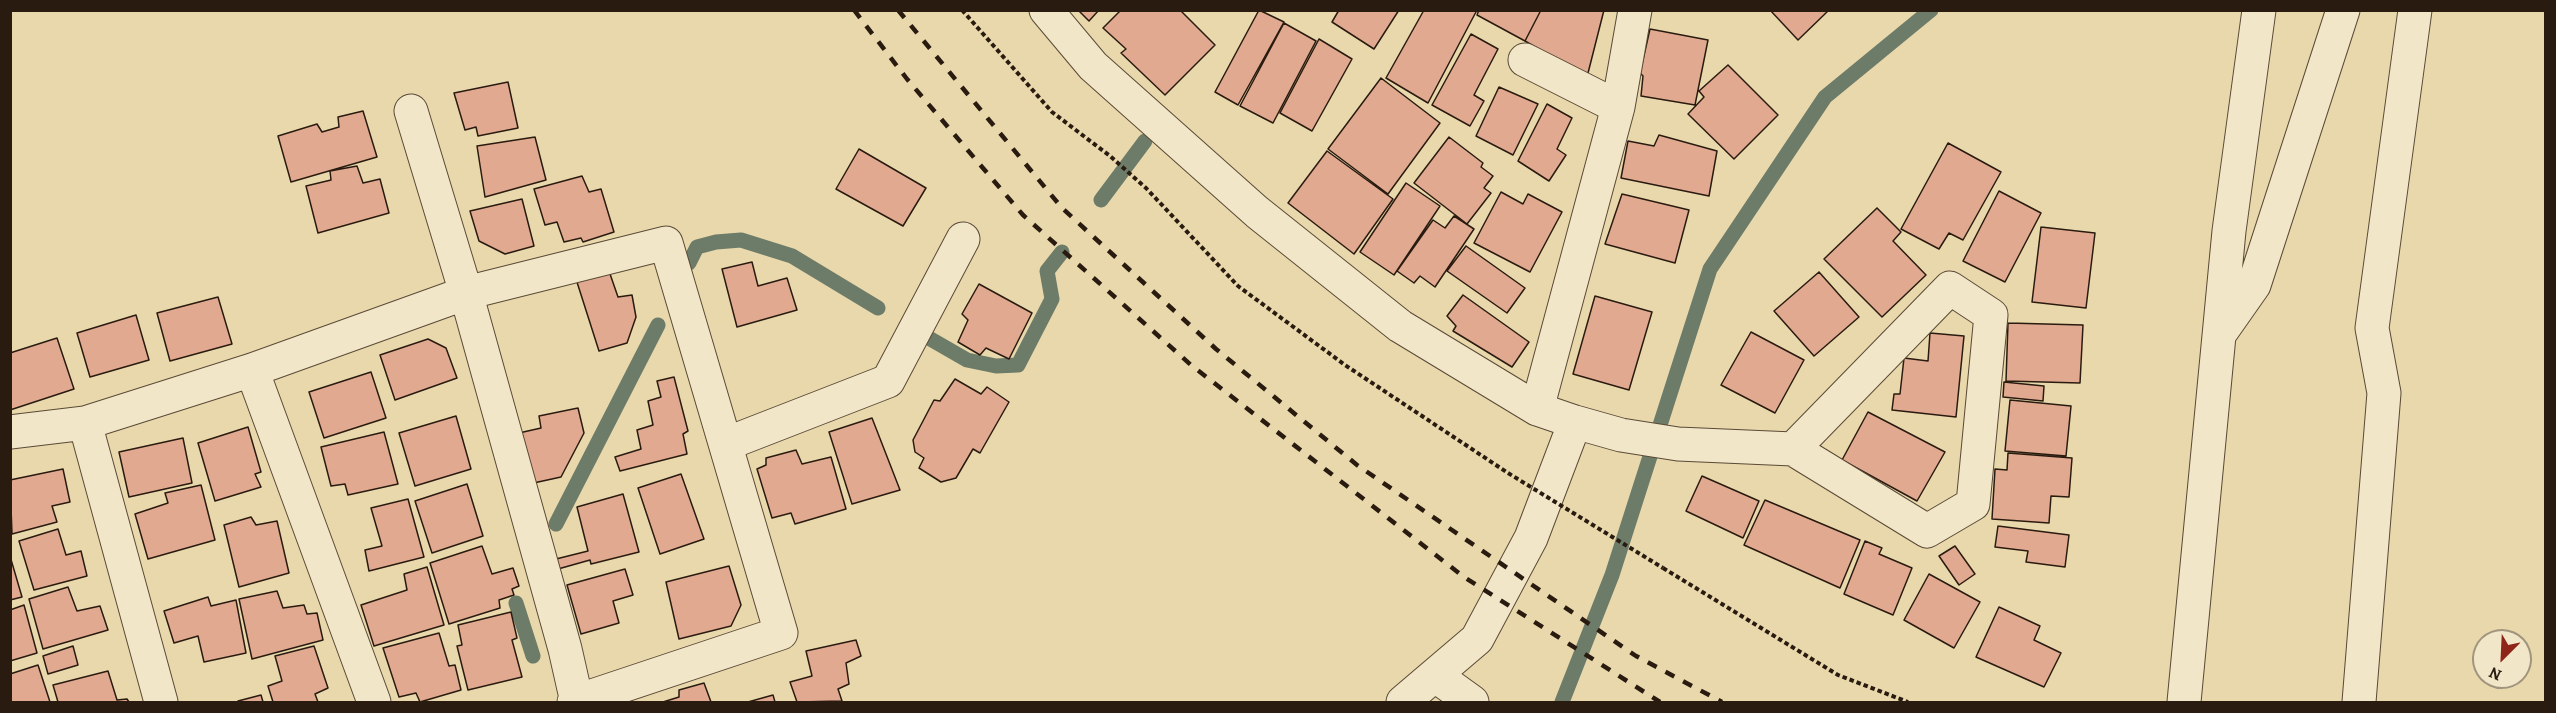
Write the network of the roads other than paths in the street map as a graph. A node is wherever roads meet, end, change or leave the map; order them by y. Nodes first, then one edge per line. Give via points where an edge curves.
1 (1046, 10) edge
2 (1635, 10) edge
3 (2259, 10) edge
4 (2343, 10) edge
5 (2415, 10) edge
6 (1525, 60) dead end
7 (1617, 106) junction
8 (411, 111) dead end
9 (963, 239) dead end
10 (466, 293) junction
11 (2219, 336) junction
12 (252, 370) junction
13 (1537, 409) junction
14 (1575, 422) junction
15 (85, 423) junction
16 (10, 432) edge
17 (726, 444) junction
18 (1793, 449) junction
19 (1436, 676) junction
20 (161, 702) edge
21 (374, 702) edge
22 (575, 702) edge
23 (1403, 702) edge
24 (1472, 702) edge
25 (2184, 702) edge
26 (2359, 702) edge

1 - 13 street via 1093,66 1257,212 1400,326
2 - 7 street
3 - 11 street
4 - 11 street via 2254,285
5 - 26 street via 2372,328 2384,393
6 - 7 street
7 - 13 street
8 - 10 street
9 - 17 street via 888,381
10 - 12 street
10 - 17 street via 666,243
10 - 22 street via 565,649
11 - 25 street
12 - 15 street
12 - 21 street
13 - 14 street
14 - 18 street via 1621,435 1678,444
14 - 19 street via 1531,538 1477,639
15 - 16 street
15 - 20 street
17 - 22 street via 781,633
18 - 18 street via 1950,288 1990,315 1973,504 1928,531
19 - 23 street
19 - 24 street

